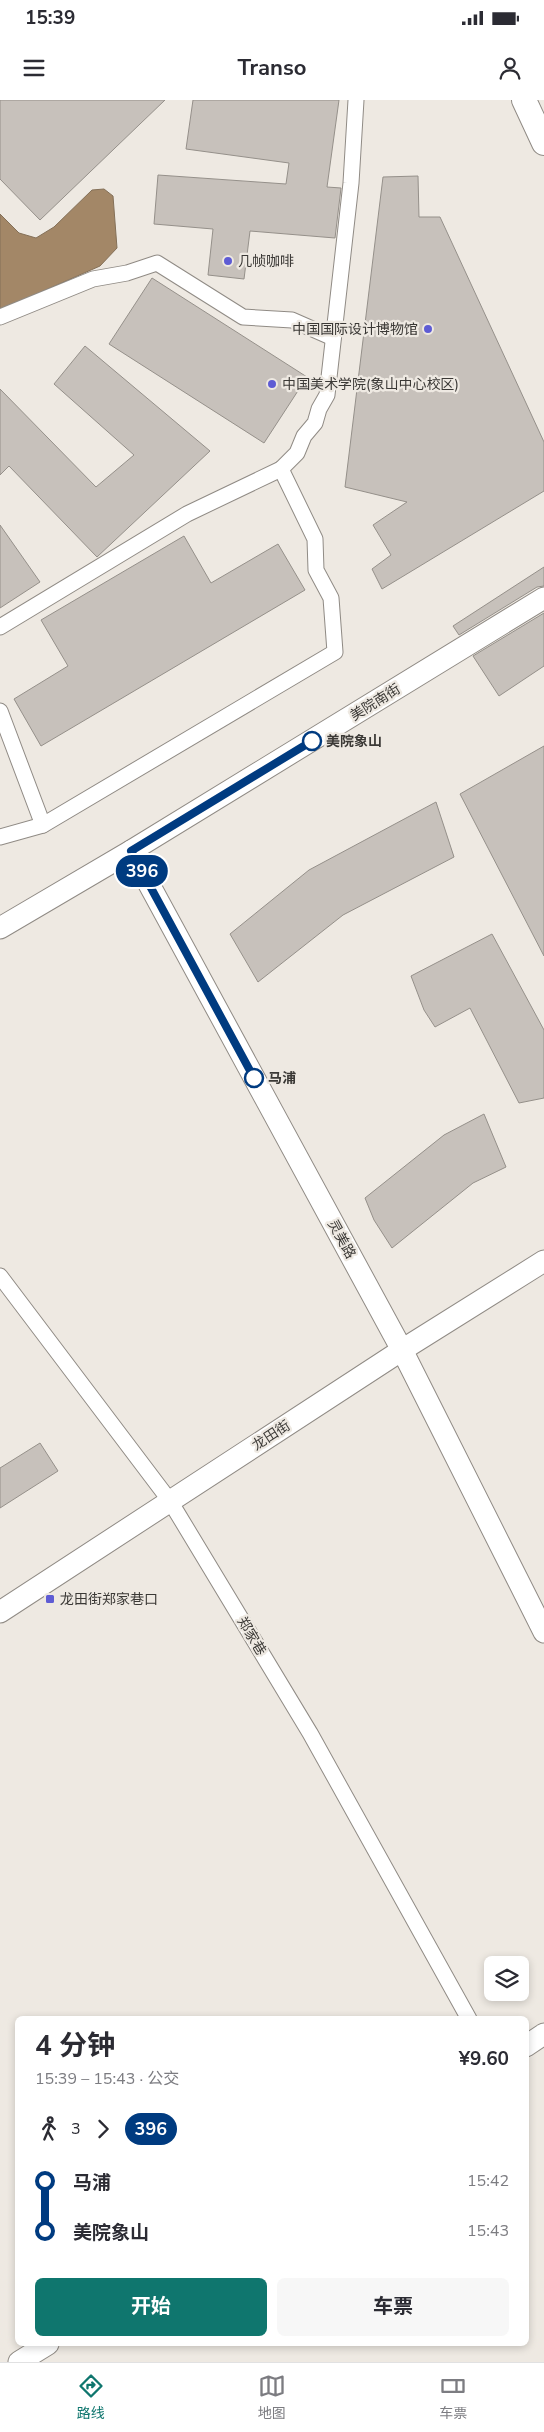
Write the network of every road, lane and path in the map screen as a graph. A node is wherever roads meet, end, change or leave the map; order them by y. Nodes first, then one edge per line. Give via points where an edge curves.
1 (356, 100) edge
2 (524, 100) edge
3 (544, 143) edge
4 (0, 316) edge
5 (333, 338) junction
6 (281, 469) junction
7 (544, 598) edge
8 (0, 627) edge
9 (0, 711) edge
10 (43, 825) junction
11 (0, 837) edge
12 (131, 851) junction
13 (0, 928) edge
14 (544, 1261) edge
15 (0, 1276) edge
16 (402, 1350) junction
17 (170, 1501) junction
18 (0, 1612) edge
19 (544, 1632) edge
20 (467, 2016) edge
21 (544, 2034) edge
22 (529, 2044) edge
23 (45, 2346) edge
24 (19, 2362) edge

1 - 5 street via 351,183
2 - 3 main road
4 - 5 street via 93,279 127,274 157,263 243,317 292,320
5 - 6 street via 327,395 316,423 304,436 297,453
6 - 8 street via 187,514
6 - 10 street via 315,539 316,570 331,598 335,652
7 - 12 street, 美院南街
9 - 10 street
10 - 11 street
12 - 13 street, 美院南街
12 - 16 street, 灵美路
14 - 16 street, 龙田街
15 - 17 street, 郑家巷
16 - 17 street, 龙田街
16 - 19 street, 灵美路
17 - 18 street, 龙田街
17 - 20 street, 郑家巷 via 310,1733
21 - 22 street
23 - 24 street

